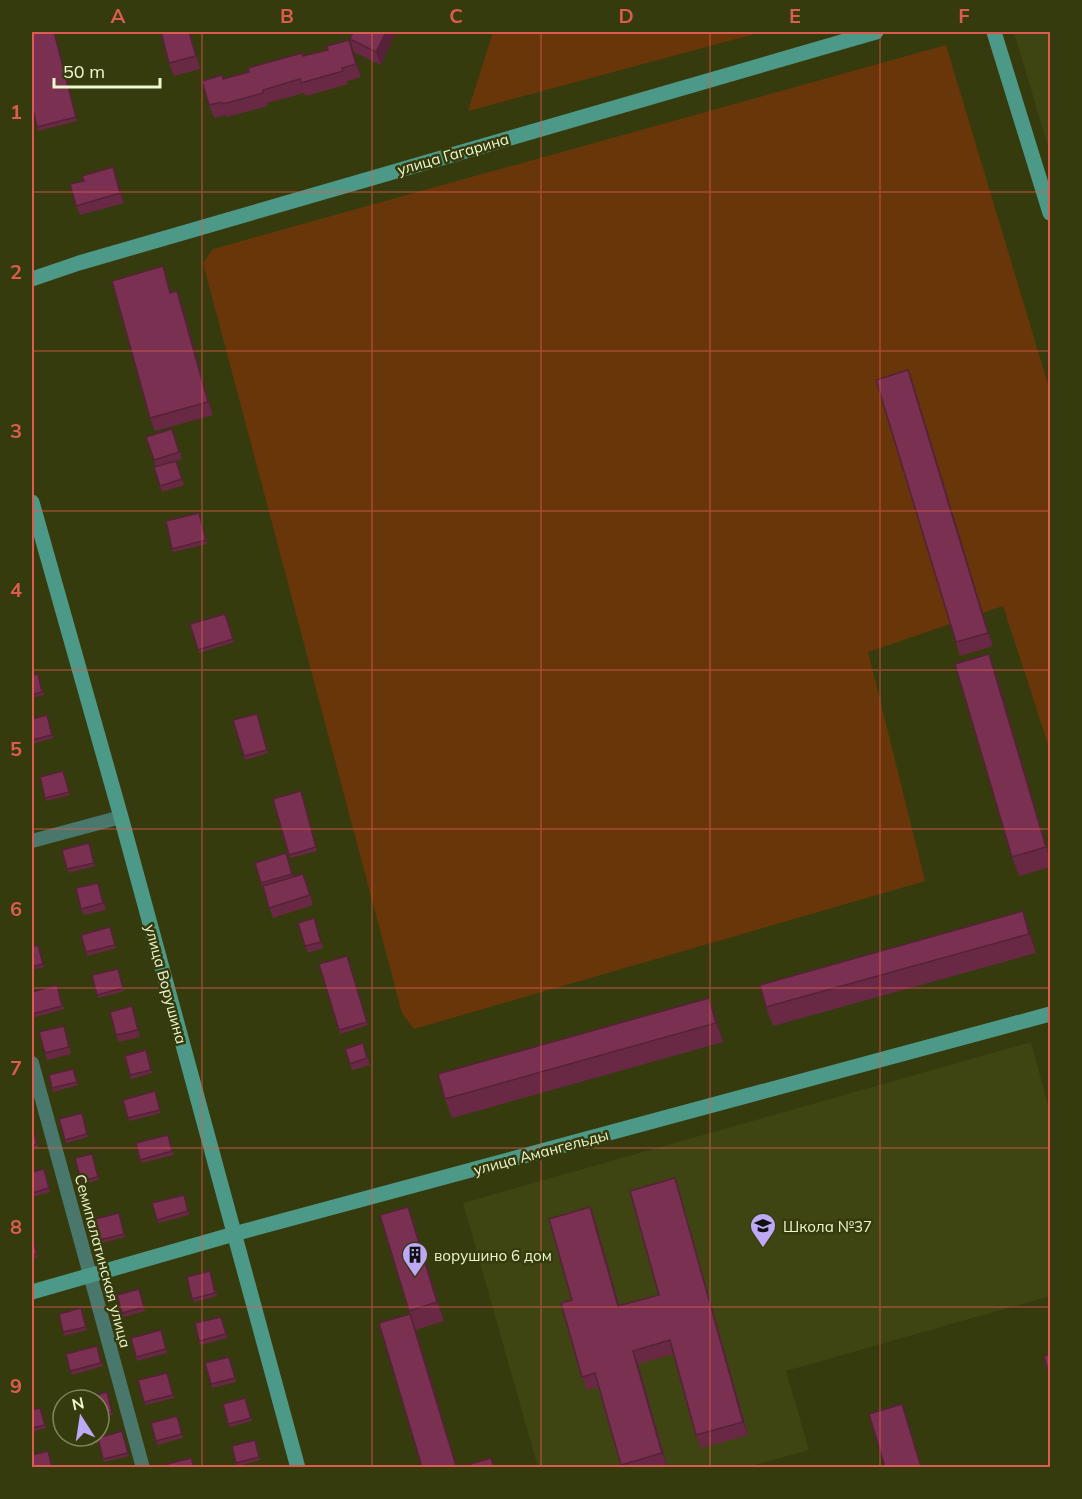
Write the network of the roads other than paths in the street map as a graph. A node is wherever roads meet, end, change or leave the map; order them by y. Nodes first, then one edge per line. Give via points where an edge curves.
1 (876, 32) edge
2 (994, 32) edge
3 (1050, 213) edge
4 (32, 279) edge
5 (32, 502) edge
6 (121, 817) junction
7 (32, 841) edge
8 (1050, 1014) edge
9 (32, 1063) edge
10 (234, 1234) junction
11 (89, 1275) junction
12 (32, 1292) edge
13 (143, 1467) edge
14 (298, 1467) edge

1 - 4 street, улица Гагарина
2 - 3 street
5 - 6 street, улица Ворушина
6 - 7 street
6 - 10 street, улица Ворушина
8 - 10 street, улица Амангельды
9 - 11 street, Семипалатинская улица
10 - 11 street, улица Амангельды
10 - 14 street, улица Ворушина
11 - 12 street, улица Амангельды
11 - 13 street, Семипалатинская улица

